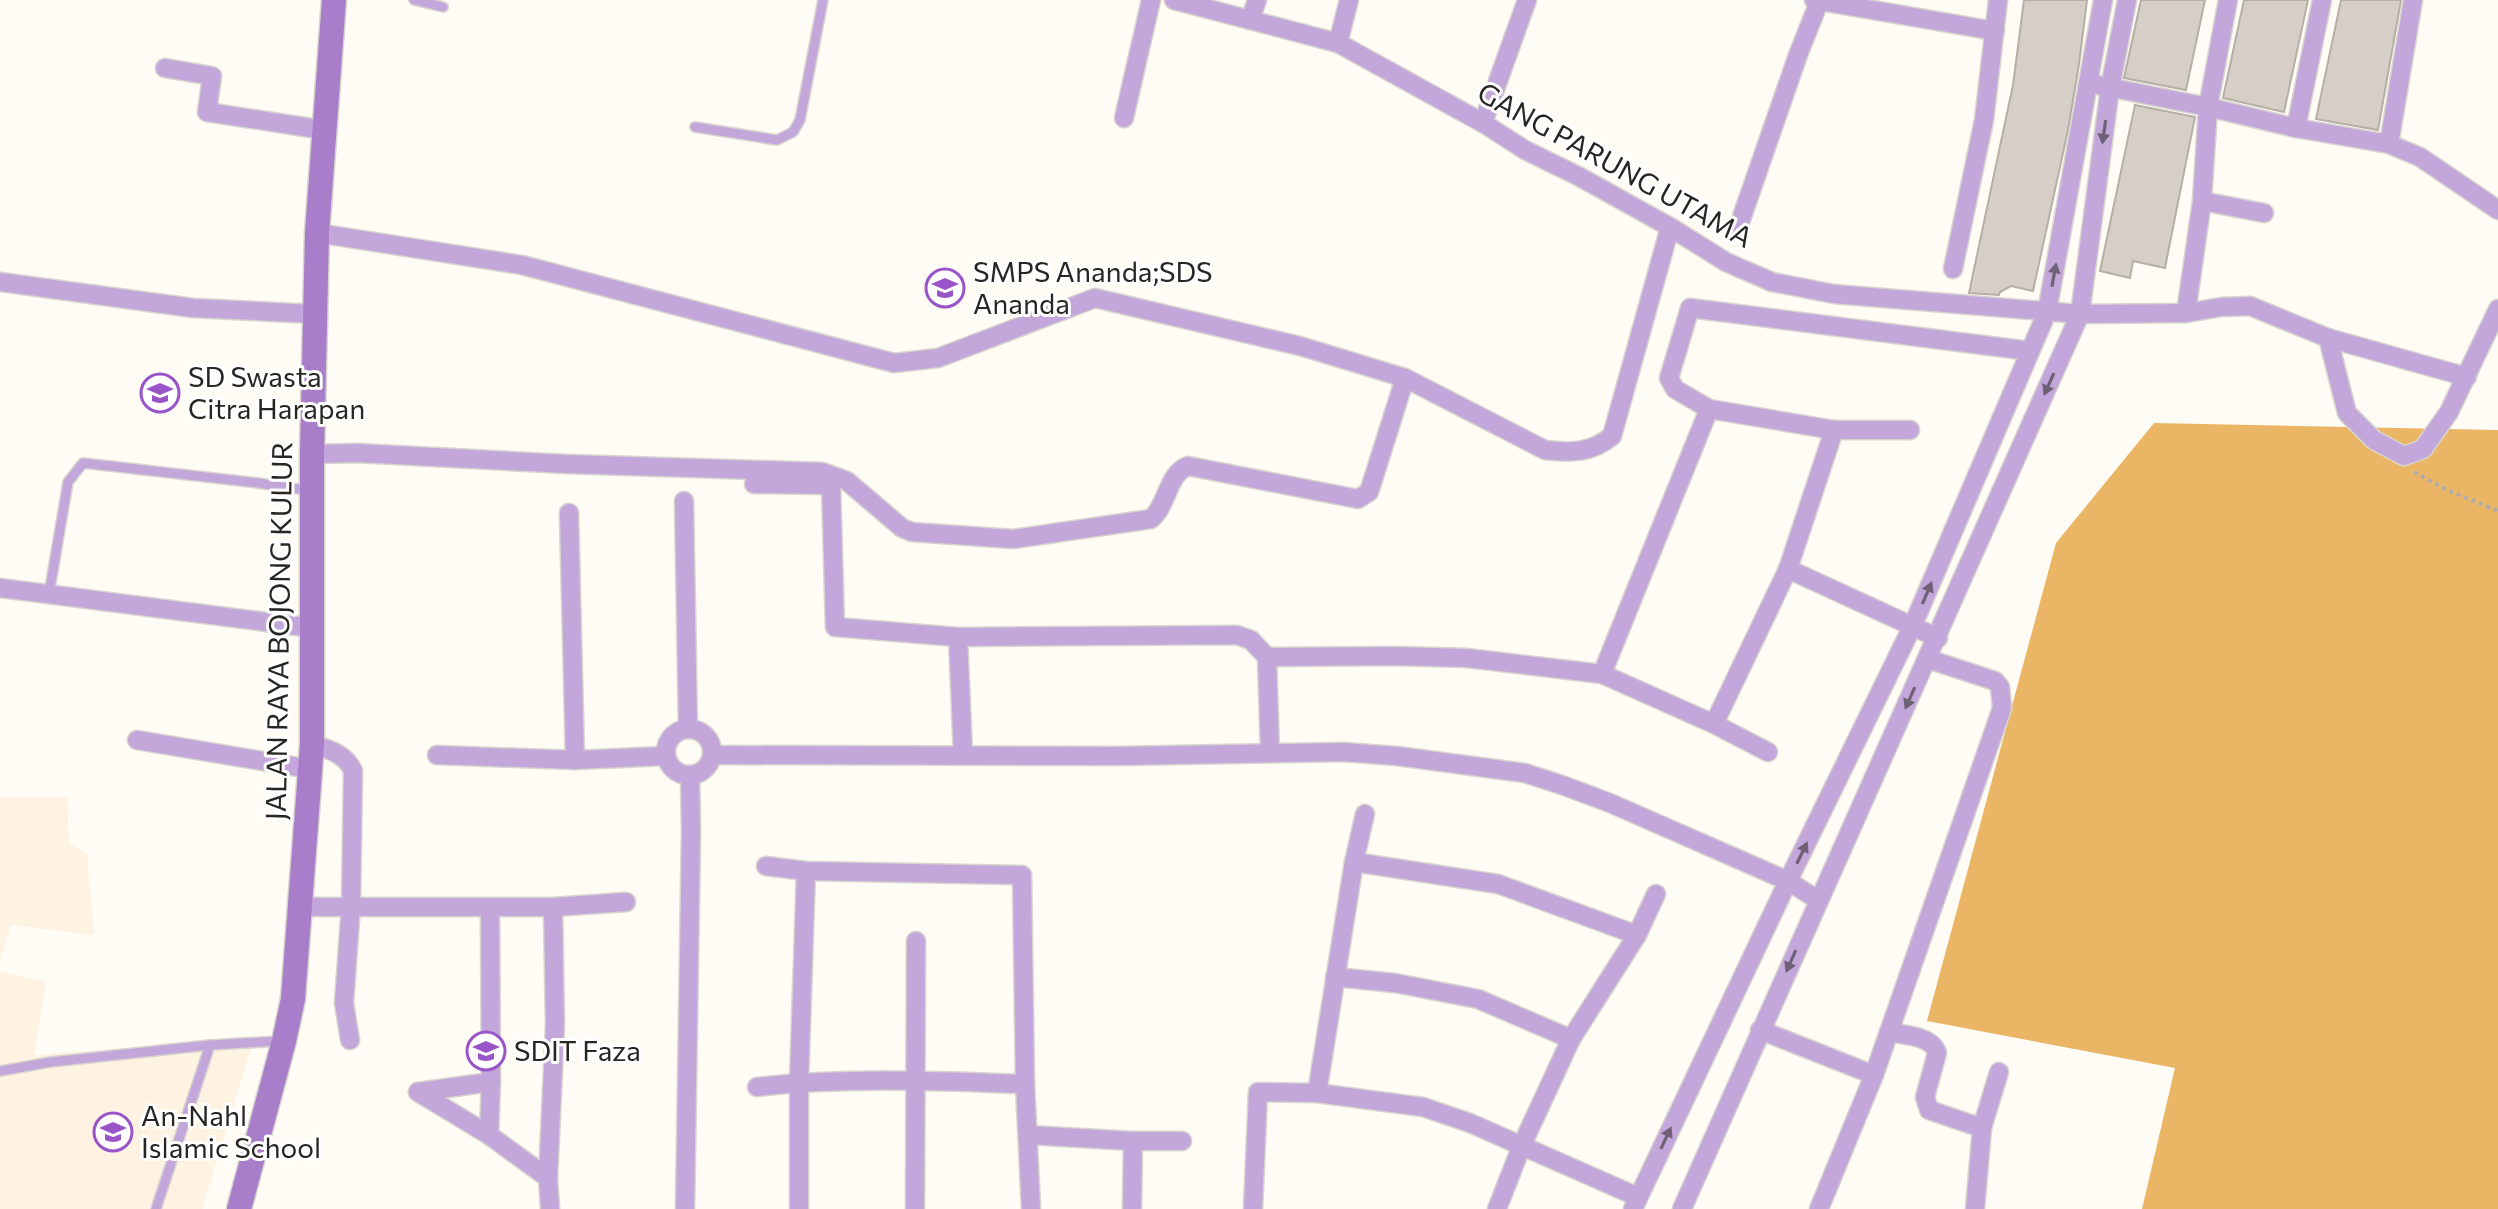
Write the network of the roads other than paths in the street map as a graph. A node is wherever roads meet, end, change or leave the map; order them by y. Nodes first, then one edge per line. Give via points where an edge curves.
1 (334, 0) edge
2 (414, 0) edge
3 (823, 0) edge
4 (1151, 0) edge
5 (1174, 0) edge
6 (1257, 0) edge
7 (1349, 0) edge
8 (1527, 0) edge
9 (1998, 0) edge
10 (2103, 0) edge
11 (2127, 0) edge
12 (2228, 0) edge
13 (2322, 0) edge
14 (2413, 0) edge
15 (1817, 1) edge
16 (443, 7) dead end
17 (1250, 20) junction
18 (1995, 31) junction
19 (1338, 43) junction
20 (165, 68) dead end
21 (2086, 83) junction
22 (2110, 88) junction
23 (2208, 107) junction
24 (1124, 118) dead end
25 (1483, 123) junction
26 (695, 127) dead end
27 (2296, 128) junction
28 (324, 130) junction
29 (2389, 144) junction
30 (2202, 201) junction
31 (2498, 210) edge
32 (2264, 213) dead end
33 (1670, 227) junction
34 (1738, 228) dead end
35 (317, 233) junction
36 (1953, 269) dead end
37 (0, 282) edge
38 (2498, 309) edge
39 (2047, 312) junction
40 (2186, 313) junction
41 (315, 314) junction
42 (2080, 314) junction
43 (2328, 338) junction
44 (2030, 351) junction
45 (2467, 377) junction
46 (1405, 378) junction
47 (1709, 409) junction
48 (1834, 430) junction
49 (1910, 430) dead end
50 (312, 454) junction
51 (754, 484) dead end
52 (312, 491) junction
53 (684, 501) dead end
54 (569, 513) dead end
55 (1788, 569) junction
56 (0, 588) edge
57 (49, 594) junction
58 (1913, 625) junction
59 (313, 628) junction
60 (958, 637) junction
61 (1938, 638) junction
62 (1267, 657) junction
63 (1928, 659) junction
64 (1602, 674) junction
65 (1714, 724) junction
66 (688, 729) junction
67 (137, 740) dead end
68 (312, 744) junction
69 (1768, 752) dead end
70 (1270, 753) junction
71 (437, 755) dead end
72 (712, 755) junction
73 (963, 755) junction
74 (666, 756) junction
75 (575, 760) junction
76 (310, 769) junction
77 (690, 775) junction
78 (1365, 814) dead end
79 (1354, 862) junction
80 (766, 866) dead end
81 (806, 871) junction
82 (1788, 881) junction
83 (1656, 894) dead end
84 (1818, 900) junction
85 (626, 902) dead end
86 (351, 905) junction
87 (299, 907) junction
88 (553, 907) junction
89 (490, 908) junction
90 (1637, 935) junction
91 (916, 941) dead end
92 (1335, 977) junction
93 (1760, 1030) junction
94 (1889, 1032) junction
95 (1571, 1039) junction
96 (350, 1040) dead end
97 (284, 1041) junction
98 (210, 1045) junction
99 (0, 1071) edge
100 (1999, 1072) dead end
101 (1874, 1075) junction
102 (916, 1081) junction
103 (491, 1082) junction
104 (799, 1082) junction
105 (1025, 1084) junction
106 (757, 1087) dead end
107 (1317, 1093) junction
108 (1982, 1128) junction
109 (489, 1135) junction
110 (1028, 1135) junction
111 (1133, 1141) junction
112 (1182, 1141) dead end
113 (1522, 1145) junction
114 (548, 1178) junction
115 (1636, 1203) edge
116 (156, 1209) edge
117 (239, 1209) edge
118 (550, 1209) edge
119 (685, 1209) edge
120 (799, 1209) edge
121 (915, 1209) edge
122 (1031, 1209) edge
123 (1132, 1209) edge
124 (1253, 1209) edge
125 (1497, 1209) edge
126 (1682, 1209) edge
127 (1819, 1209) edge
128 (1975, 1209) edge

1 - 28 main road, JALAN RAYA BOJONG KULUR
2 - 16 lane
3 - 26 lane via 800,120 793,132 777,140
4 - 24 street
5 - 17 street, GANG PARUNG UTAMA
6 - 17 street
7 - 19 street
8 - 25 street
9 - 18 street
10 - 21 street
11 - 22 street
12 - 23 street
13 - 27 street
14 - 29 street
15 - 18 street
15 - 34 street
17 - 19 street, GANG PARUNG UTAMA
18 - 36 street via 1984,120
19 - 25 street, GANG PARUNG UTAMA
20 - 28 street via 212,76 207,112
21 - 22 street
39 -> 21 street
22 - 23 street
22 -> 42 street
23 - 27 street
23 - 30 street
25 - 33 street, GANG PARUNG UTAMA
27 - 29 street
28 - 35 main road, JALAN RAYA BOJONG KULUR
29 - 31 street via 2420,157
30 - 32 street
30 - 40 street
33 - 39 street, GANG PARUNG UTAMA via 1726,262 1772,282 1834,294
33 - 46 street via 1612,436 1600,446 1568,453 1545,450
35 - 41 main road, JALAN RAYA BOJONG KULUR
35 - 46 street via 522,265 894,363 938,358 1095,298 1300,346
37 - 41 street via 193,308
38 - 45 street
39 - 42 street, GANG PARUNG UTAMA
39 - 44 street
40 - 42 street, GANG PARUNG UTAMA
40 - 43 street, GANG PARUNG UTAMA via 2250,306
41 - 50 main road, JALAN RAYA BOJONG KULUR
42 -> 61 street
43 - 45 street, GANG PARUNG UTAMA
43 - 45 street via 2347,413 2374,440 2404,456 2423,449
44 - 47 street via 1690,308 1669,378 1675,389
58 -> 44 street
46 - 50 street via 1369,492 1358,499 1188,466 1177,472 1151,519 1013,539 906,530 847,481 822,472
47 - 48 street
47 - 64 street
48 - 49 street
48 - 55 street
50 - 52 main road, JALAN RAYA BOJONG KULUR
51 - 60 street via 831,485 835,627
52 - 57 lane via 83,463 68,482
52 - 59 main road, JALAN RAYA BOJONG KULUR
53 - 66 street
54 - 75 street
55 - 58 street
55 - 65 street
56 - 57 street
57 - 59 street
58 - 61 street
82 -> 58 street
59 - 68 main road, JALAN RAYA BOJONG KULUR
60 - 62 street via 1237,635 1251,640
60 - 73 street
61 - 63 street
62 - 64 street via 1467,658
62 - 70 street
63 -> 84 street
63 - 94 street via 1995,681 2002,708
64 - 65 street
65 - 69 street
66 - 72 street via 706,736
66 - 74 street via 671,737
67 - 76 street
68 - 76 main road, JALAN RAYA BOJONG KULUR
68 - 86 street via 349,761 353,771
70 - 73 street
70 - 82 street via 1397,756 1525,773 1610,803
71 - 75 street
72 - 73 street
72 - 77 street via 709,765
74 - 75 street
74 - 77 street via 674,770
76 - 87 main road, JALAN RAYA BOJONG KULUR
77 - 119 street
78 - 79 street
79 - 90 street via 1498,884
79 - 92 street
80 - 81 street
81 - 104 street
81 - 105 street via 1022,875
82 - 84 street
115 -> 82 street
83 - 90 street
84 -> 93 street
85 - 88 street
86 - 87 street
86 - 89 street
86 - 96 street via 344,1003
87 - 97 main road, JALAN RAYA BOJONG KULUR via 293,999
88 - 89 street
88 - 114 street via 555,1025
89 - 103 street
90 - 95 street
91 - 102 street
92 - 95 street via 1478,999
92 - 107 street
93 - 101 street
93 - 126 street
94 - 101 street
94 - 108 street via 1929,1041 1936,1048 1925,1097 1929,1110
95 - 113 street
97 - 98 lane
97 - 117 main road, JALAN RAYA BOJONG KULUR
98 - 99 lane
98 - 116 lane
100 - 108 street
101 - 127 street
102 - 104 street
102 - 105 street
102 - 121 street
103 - 109 street
103 - 109 street via 418,1092
104 - 106 street
104 - 120 street
105 - 110 street
107 - 113 street via 1423,1107
107 - 124 street via 1258,1092
108 - 128 street
109 - 114 street
110 - 111 street
110 - 122 street
111 - 112 street
111 - 123 street
113 - 115 street
113 - 125 street
114 - 118 street

